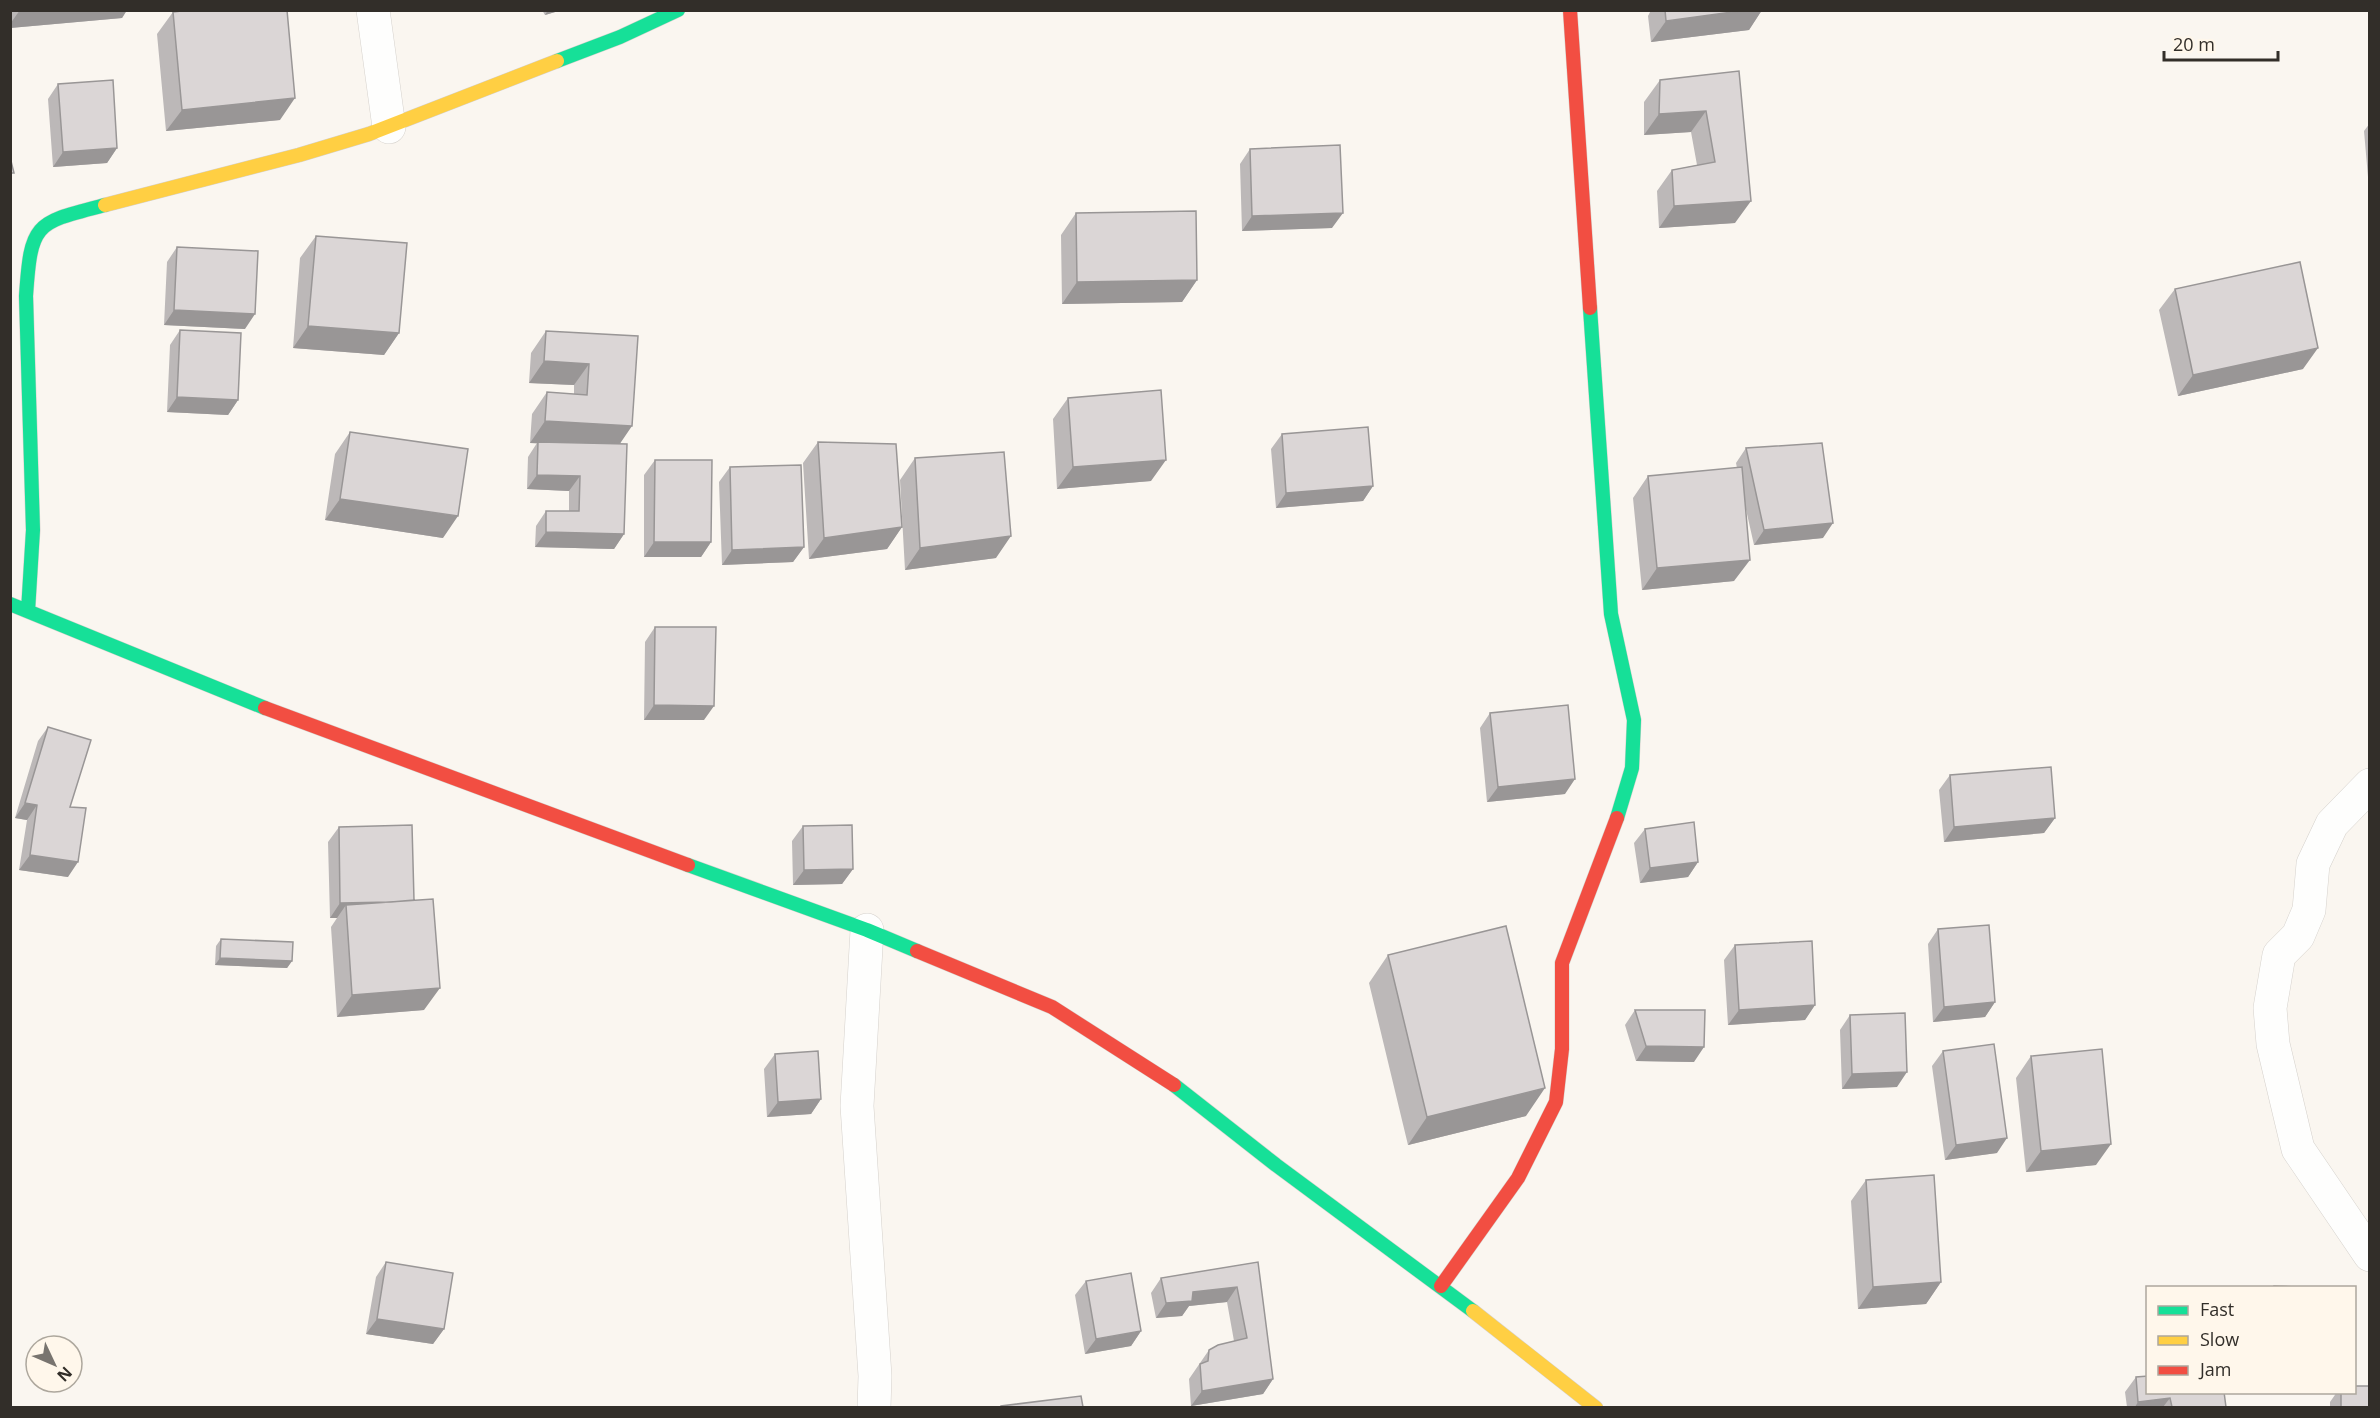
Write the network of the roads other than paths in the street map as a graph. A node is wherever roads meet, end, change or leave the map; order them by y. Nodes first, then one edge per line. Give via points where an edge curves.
1 (373, 10) edge
2 (678, 10) edge
3 (1570, 10) edge
4 (389, 127) junction
5 (19, 320) edge
6 (10, 604) edge
7 (28, 611) junction
8 (2370, 785) edge
9 (867, 930) junction
10 (2370, 1256) edge
11 (1441, 1286) junction
12 (874, 1407) edge
13 (1596, 1407) edge

1 - 4 street
2 - 4 street via 620,37
3 - 11 street via 1611,615 1634,720 1632,768 1615,826 1562,963 1563,1049 1556,1102 1518,1178
4 - 5 street via 47,222 33,242
5 - 7 street via 33,530
6 - 7 street
7 - 9 street via 201,684
8 - 10 street via 2332,824 2313,864 2309,910 2298,936 2279,955 2270,1008 2273,1044 2298,1149
9 - 11 street via 1052,1007 1166,1079
9 - 12 street via 857,1106
11 - 13 street

